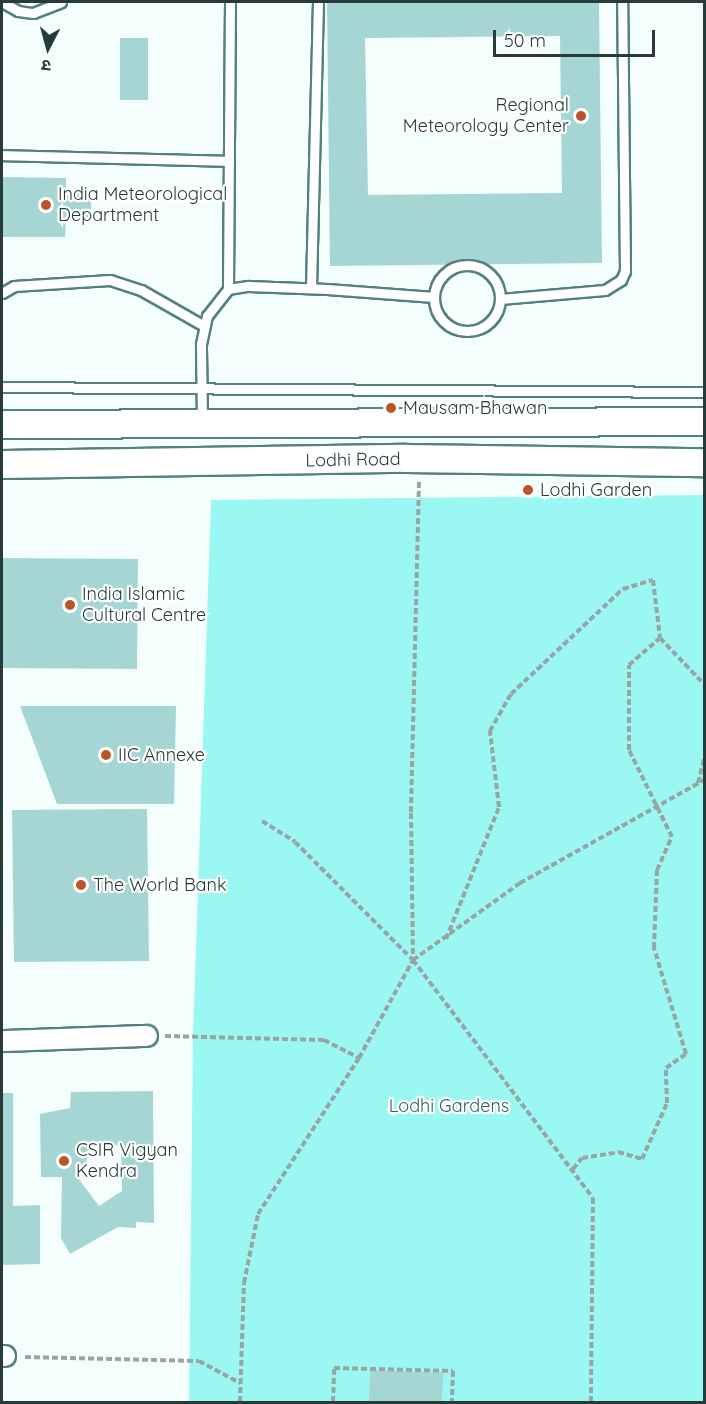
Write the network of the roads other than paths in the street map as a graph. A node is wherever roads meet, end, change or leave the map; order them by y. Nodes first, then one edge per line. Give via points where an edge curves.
1 (2, 2) edge
2 (61, 2) edge
3 (230, 2) edge
4 (318, 2) edge
5 (622, 2) edge
6 (2, 155) edge
7 (229, 161) junction
8 (311, 288) junction
9 (228, 289) junction
10 (2, 293) edge
11 (434, 297) junction
12 (500, 298) junction
13 (204, 326) junction
14 (2, 387) edge
15 (202, 387) junction
16 (705, 392) edge
17 (705, 421) edge
18 (202, 423) junction
19 (2, 424) edge
20 (705, 462) edge
21 (2, 465) edge
22 (147, 1036) road end
23 (2, 1041) edge

1 - 2 lane via 18,11 33,13
3 - 7 lane
4 - 8 lane
5 - 12 lane via 625,271 621,280 605,290
6 - 7 lane
7 - 9 lane
8 - 9 lane
8 - 11 lane
9 - 13 lane via 217,299
10 - 13 lane via 14,286 110,279 141,290
11 - 12 lane via 442,276 451,269 473,266 492,278
11 - 12 lane via 440,318 447,325 466,331 486,325 498,309
13 - 15 lane
14 - 15 lane
15 - 16 lane
15 - 18 lane
17 - 18 main road, Lodhi Road
18 - 19 main road, Lodhi Road
20 - 21 main road, Lodhi Road via 419,458
22 - 23 street

